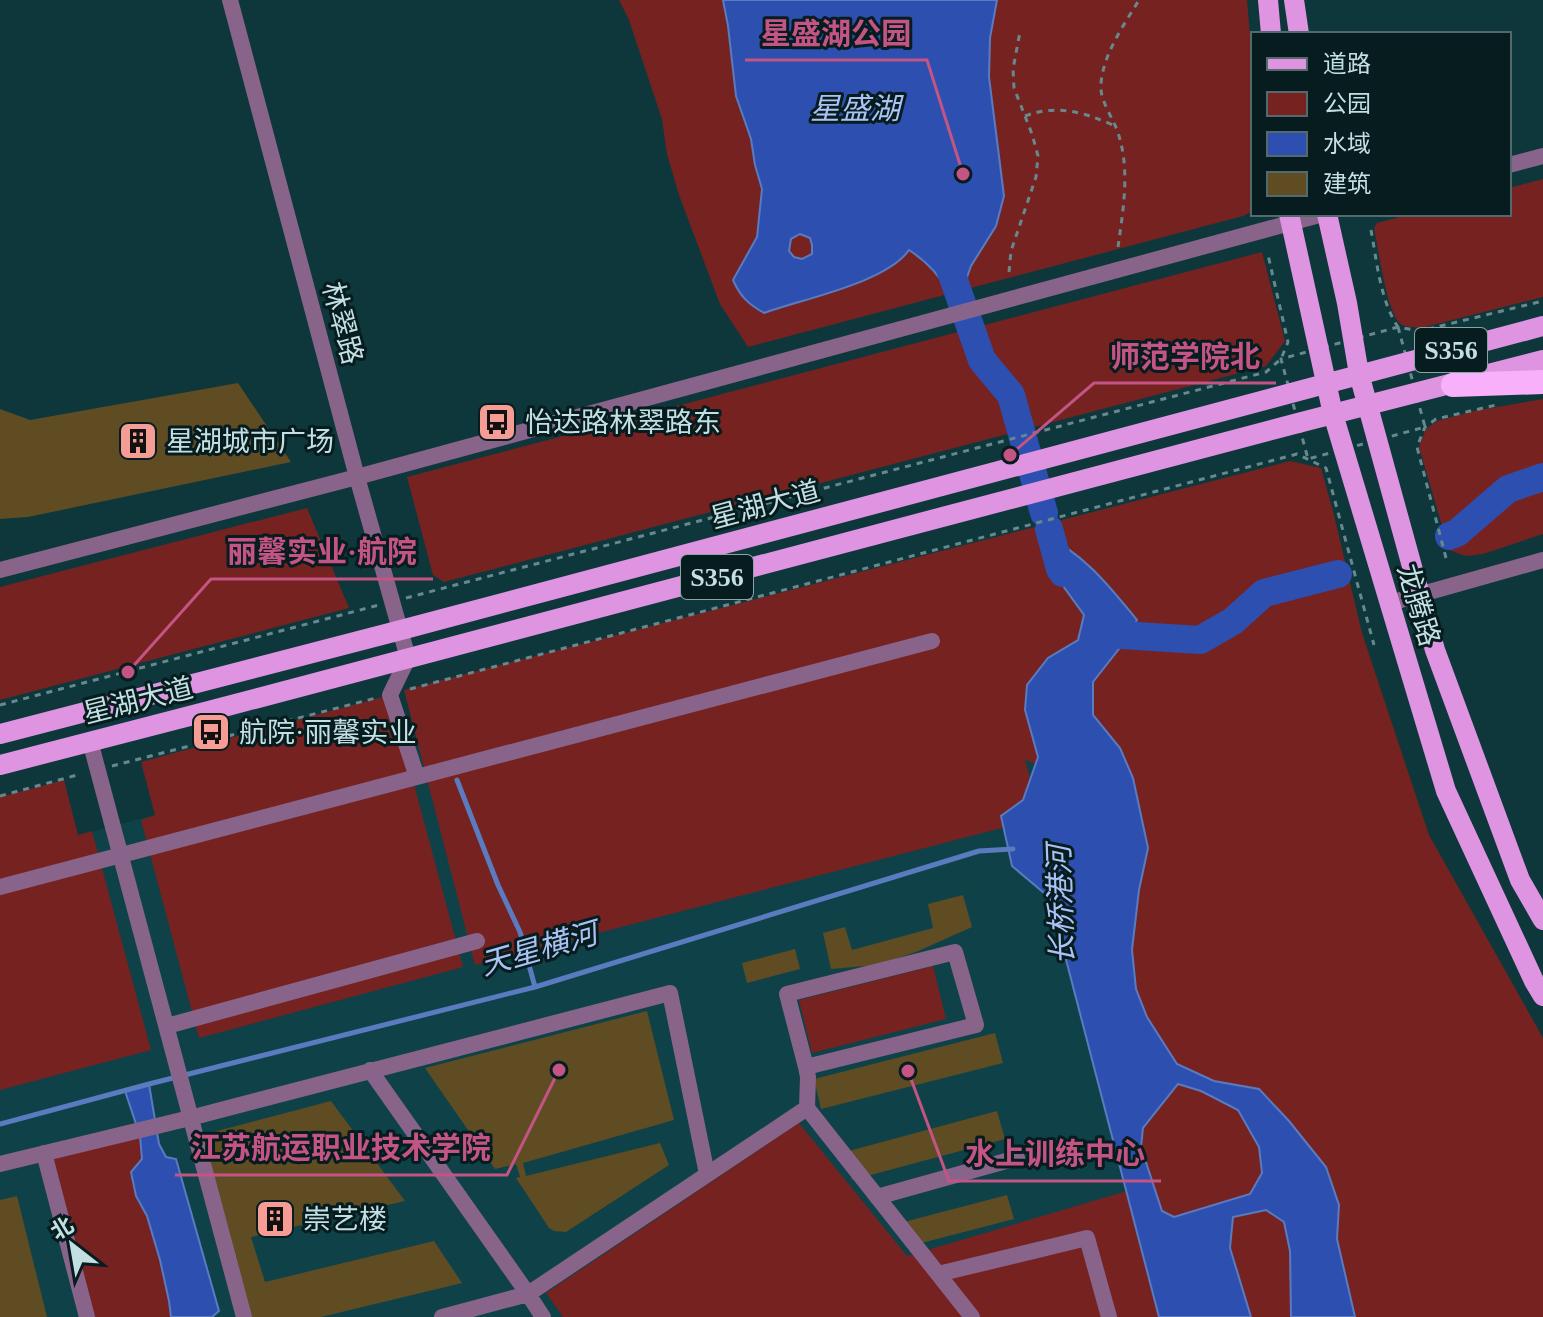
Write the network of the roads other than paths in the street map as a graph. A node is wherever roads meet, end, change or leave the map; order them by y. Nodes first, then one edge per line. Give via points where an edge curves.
1 (230, 0) edge
2 (1268, 0) edge
3 (1294, 0) edge
4 (1271, 32) edge
5 (1299, 32) edge
6 (1543, 156) edge
7 (1511, 164) edge
8 (1311, 216) edge
9 (1325, 216) edge
10 (1290, 219) edge
11 (1543, 326) edge
12 (1543, 360) edge
13 (1359, 374) junction
14 (1543, 382) edge
15 (1325, 384) junction
16 (1453, 385) junction
17 (1369, 406) junction
18 (1333, 414) junction
19 (357, 477) junction
20 (1543, 560) edge
21 (0, 570) edge
22 (1420, 594) junction
23 (1390, 603) junction
24 (401, 630) junction
25 (932, 641) dead end
26 (408, 658) junction
27 (0, 734) edge
28 (90, 741) junction
29 (0, 765) edge
30 (417, 777) junction
31 (121, 855) junction
32 (0, 887) edge
33 (1543, 920) edge
34 (477, 941) dead end
35 (1543, 996) edge
36 (167, 1026) junction
37 (806, 1067) junction
38 (370, 1070) junction
39 (807, 1108) junction
40 (190, 1118) junction
41 (44, 1153) junction
42 (1017, 1158) dead end
43 (0, 1164) edge
44 (707, 1174) junction
45 (877, 1197) junction
46 (938, 1274) junction
47 (528, 1294) junction
48 (87, 1317) edge
49 (244, 1317) edge
50 (442, 1317) edge
51 (543, 1317) edge
52 (972, 1317) edge
53 (1109, 1317) edge

1 - 19 street, 林翠路
2 - 4 main road
3 - 5 main road
6 - 7 street
8 - 10 street
9 - 13 main road, 龙腾路
10 - 15 main road, 龙腾路
10 - 19 street
11 - 13 main road, 星湖大道 / S356
12 - 16 main road, 星湖大道 / S356
13 - 15 main road, 星湖大道 / S356
13 - 17 main road, 龙腾路
14 - 16 highway
15 - 18 main road, 龙腾路
15 - 24 main road, 星湖大道 / S356
16 - 17 main road, 星湖大道 / S356
17 - 18 main road, 星湖大道 / S356
17 - 22 main road, 龙腾路
18 - 23 main road, 龙腾路
18 - 26 main road, 星湖大道 / S356
19 - 21 street
19 - 24 street, 林翠路
20 - 22 street
22 - 23 street
22 - 33 main road, 龙腾路 via 1435,650 1520,880
23 - 35 main road, 龙腾路 via 1446,791
24 - 26 street, 林翠路
24 - 27 main road, 星湖大道 / S356
25 - 30 street
26 - 28 main road, 星湖大道 / S356
26 - 30 street via 390,695
28 - 29 main road, 星湖大道 / S356
28 - 31 street
30 - 31 street
31 - 32 street
31 - 36 street
34 - 36 street
36 - 40 street
37 - 37 street via 787,994 955,952 976,1025
37 - 39 street
38 - 40 street
38 - 44 street via 670,993
38 - 47 street
39 - 44 street
39 - 45 street
40 - 41 street
40 - 49 street
41 - 43 street
41 - 48 street
42 - 45 street
44 - 47 street
45 - 46 street
46 - 52 street
46 - 53 street via 1087,1238
47 - 50 street
47 - 51 street

